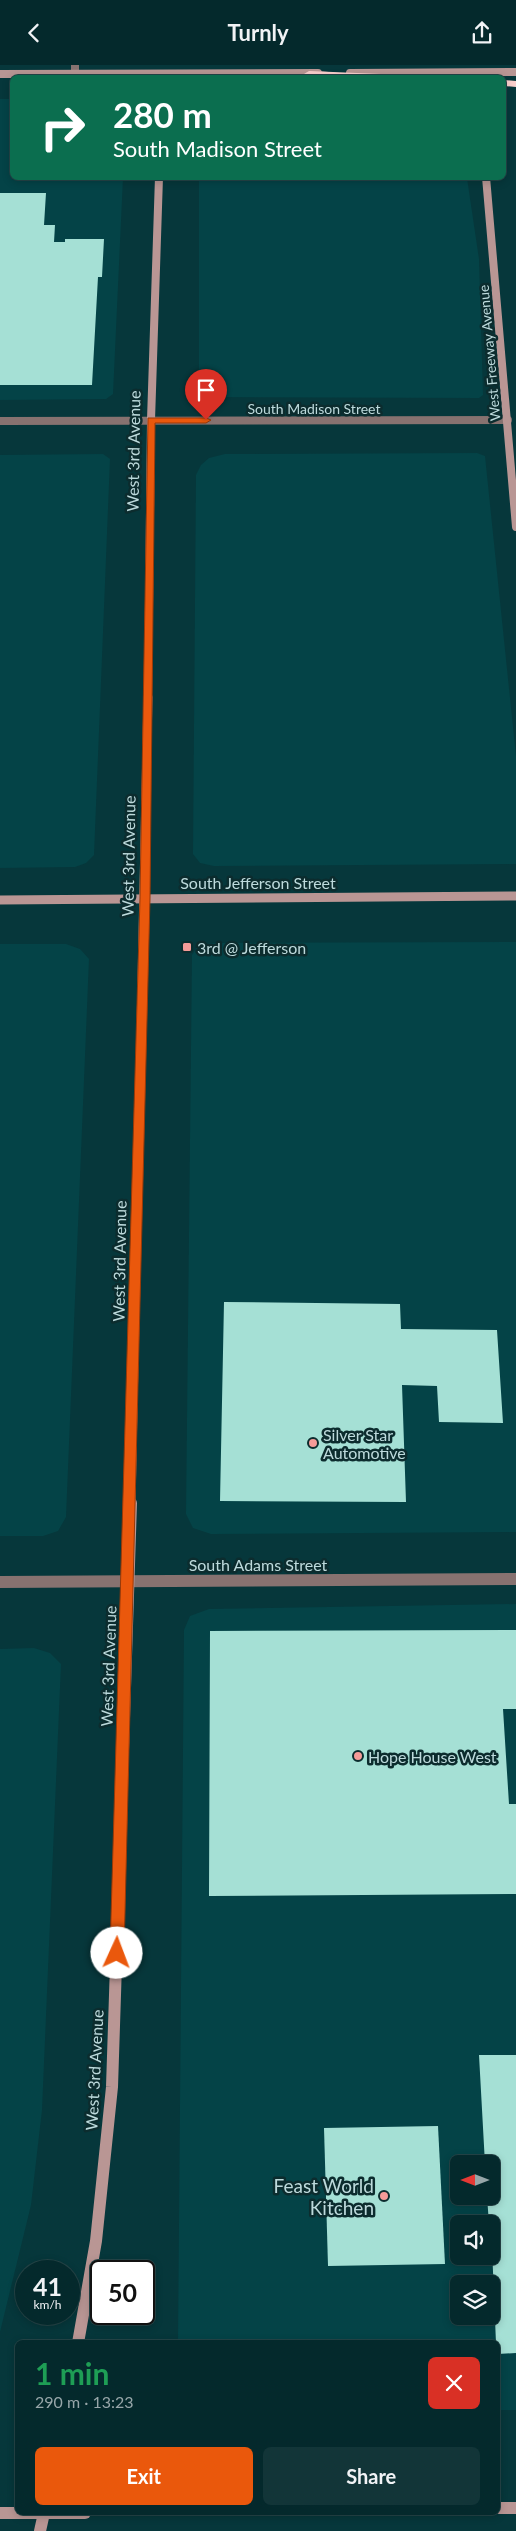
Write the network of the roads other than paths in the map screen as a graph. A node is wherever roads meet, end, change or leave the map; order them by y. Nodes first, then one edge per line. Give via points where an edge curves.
1 (75, 65) edge
2 (163, 65) edge
3 (438, 65) edge
4 (75, 73) junction
5 (309, 73) junction
6 (439, 73) junction
7 (516, 73) edge
8 (0, 74) edge
9 (163, 75) edge
10 (324, 75) edge
11 (344, 75) edge
12 (159, 180) edge
13 (486, 180) edge
14 (151, 420) junction
15 (508, 420) junction
16 (0, 421) edge
17 (516, 527) edge
18 (516, 896) edge
19 (145, 898) junction
20 (0, 900) edge
21 (516, 1579) edge
22 (129, 1581) junction
23 (0, 1582) edge
24 (79, 2340) edge
25 (500, 2508) edge
26 (516, 2508) edge
27 (0, 2513) edge
28 (15, 2513) edge
29 (44, 2515) edge
30 (40, 2531) edge

1 - 4 street
2 - 9 main road
3 - 6 street
4 - 8 main road
4 - 9 main road
5 - 6 main road
5 - 9 main road
5 - 10 main road
5 - 11 highway
6 - 7 main road
12 - 14 main road, West 3rd Avenue
13 - 15 main road, West Freeway Avenue
14 - 15 street, South Madison Street
14 - 16 street, South Madison Street
14 - 19 main road, West 3rd Avenue
15 - 17 main road, West Freeway Avenue
18 - 19 main road, South Jefferson Street
19 - 20 main road, South Jefferson Street
19 - 22 main road, West 3rd Avenue
21 - 22 street, South Adams Street
22 - 23 street, South Adams Street
22 - 24 main road, West 3rd Avenue via 112,2087 96,2241
25 - 26 main road
27 - 28 main road
29 - 30 main road

